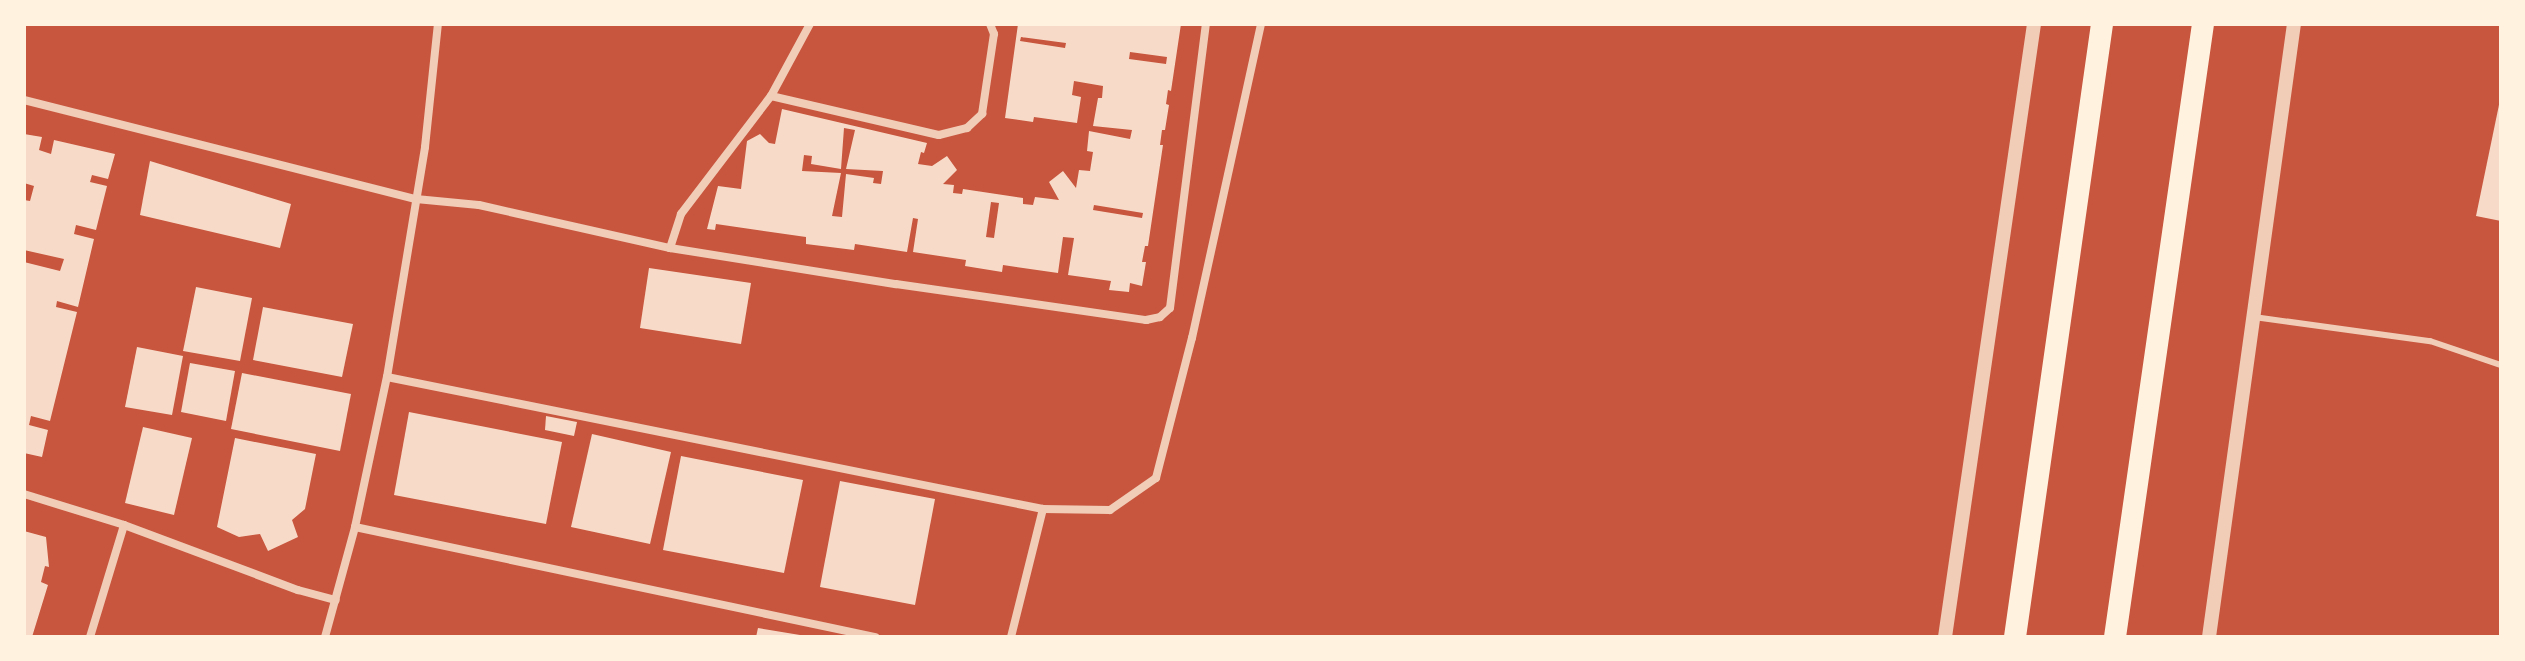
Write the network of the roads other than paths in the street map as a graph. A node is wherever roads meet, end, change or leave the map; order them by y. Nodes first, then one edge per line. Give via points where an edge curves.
1 (438, 24) edge
2 (810, 24) edge
3 (990, 24) edge
4 (1206, 24) edge
5 (1261, 24) edge
6 (2034, 24) edge
7 (2102, 24) edge
8 (2203, 24) edge
9 (2294, 24) edge
10 (771, 96) junction
11 (24, 100) edge
12 (416, 199) junction
13 (670, 248) junction
14 (2253, 317) junction
15 (2501, 365) edge
16 (387, 377) junction
17 (24, 494) edge
18 (1043, 509) junction
19 (124, 525) junction
20 (355, 527) junction
21 (336, 600) junction
22 (90, 637) edge
23 (325, 637) edge
24 (875, 637) edge
25 (1011, 637) edge
26 (1945, 637) edge
27 (2015, 637) edge
28 (2115, 637) edge
29 (2209, 637) edge

1 - 12 street
2 - 10 street
3 - 10 street via 994,34 982,114 967,128 939,135
4 - 13 street via 1170,308 1160,317 1146,320
5 - 18 street via 1156,478 1110,510
6 - 26 street
7 - 27 highway
8 - 28 highway
9 - 14 street
10 - 13 street via 681,214
11 - 12 street
12 - 13 street via 479,205
12 - 16 street
14 - 15 lane via 2430,341
14 - 29 street
16 - 18 street
16 - 20 street
17 - 19 street
18 - 25 street
19 - 21 street
19 - 22 street
20 - 21 street
20 - 24 street
21 - 23 street

